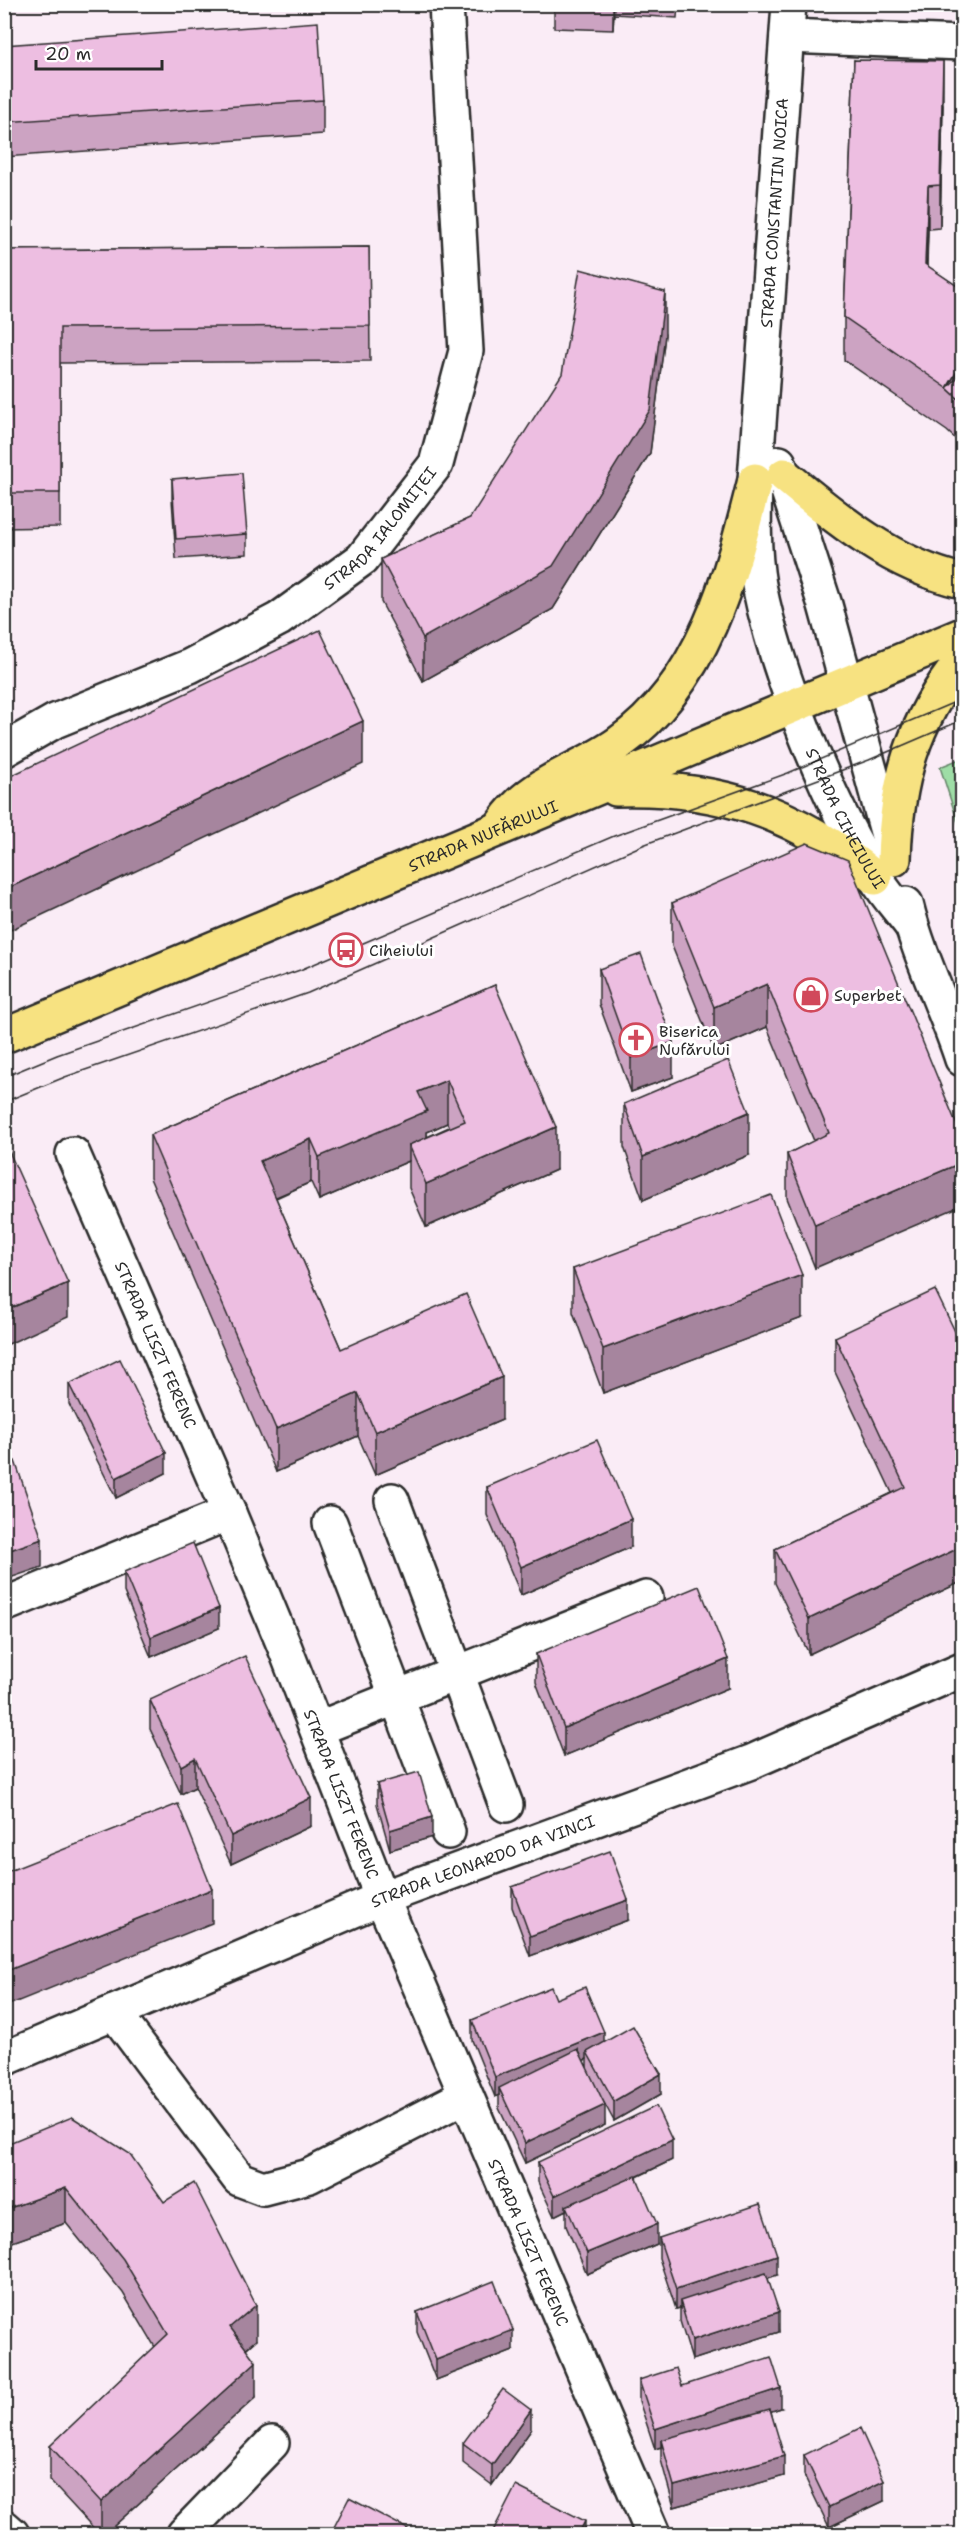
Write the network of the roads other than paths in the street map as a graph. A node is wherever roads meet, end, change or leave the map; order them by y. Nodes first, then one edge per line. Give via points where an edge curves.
1 (446, 4) edge
2 (788, 20) edge
3 (963, 43) edge
4 (770, 478) junction
5 (963, 581) edge
6 (963, 635) edge
7 (963, 660) edge
8 (846, 684) junction
9 (795, 705) junction
10 (4, 750) edge
11 (600, 789) junction
12 (499, 829) junction
13 (885, 868) junction
14 (954, 1006) edge
15 (4, 1036) edge
16 (963, 1059) edge
17 (73, 1154) dead end
18 (392, 1500) dead end
19 (229, 1513) junction
20 (330, 1523) dead end
21 (646, 1598) dead end
22 (4, 1605) edge
23 (963, 1670) edge
24 (457, 1673) junction
25 (395, 1697) junction
26 (317, 1729) junction
27 (506, 1805) dead end
28 (448, 1832) dead end
29 (382, 1898) junction
30 (114, 2013) junction
31 (4, 2059) edge
32 (465, 2096) junction
33 (272, 2443) dead end
34 (4, 2527) edge
35 (12, 2535) edge
36 (184, 2535) edge
37 (653, 2535) edge

1 - 10 street, STRADA IALOMIȚEI via 466,351 436,464 362,558 279,619 190,666 55,721
2 - 3 street
2 - 4 street, STRADA CONSTANTIN NOICA via 758,421
4 - 5 main road via 884,551
4 - 8 street, STRADA CONSTANTIN NOICA via 825,605
4 - 9 street, STRADA CONSTANTIN NOICA via 754,540 759,584
4 - 12 main road via 743,529 697,654 680,681 654,713 619,743 537,787 514,806
6 - 8 main road, STRADA NUFĂRULUI
7 - 13 main road via 940,688 914,740
8 - 9 main road, STRADA NUFĂRULUI
8 - 13 street, STRADA CIHEIULUI
9 - 11 main road, STRADA NUFĂRULUI
9 - 13 street, STRADA CIHEIULUI via 824,776
11 - 12 main road, STRADA NUFĂRULUI
11 - 13 main road via 686,791 751,804
12 - 15 main road, STRADA NUFĂRULUI
13 - 14 street, STRADA CIHEIULUI
14 - 16 street, STRADA CIHEIULUI
17 - 19 street, STRADA LISZT FERENC
18 - 24 street
19 - 22 street
19 - 26 street, STRADA LISZT FERENC
20 - 25 street
21 - 24 street
23 - 29 street, STRADA LEONARDO DA VINCI via 751,1762
24 - 25 street
24 - 27 street
25 - 26 street
25 - 28 street
26 - 29 street, STRADA LISZT FERENC
29 - 30 street, STRADA LEONARDO DA VINCI
29 - 32 street, STRADA LISZT FERENC
30 - 31 street, STRADA LEONARDO DA VINCI
30 - 32 street via 239,2179 263,2188 309,2176
32 - 37 street, STRADA LISZT FERENC
33 - 36 street
34 - 35 street

